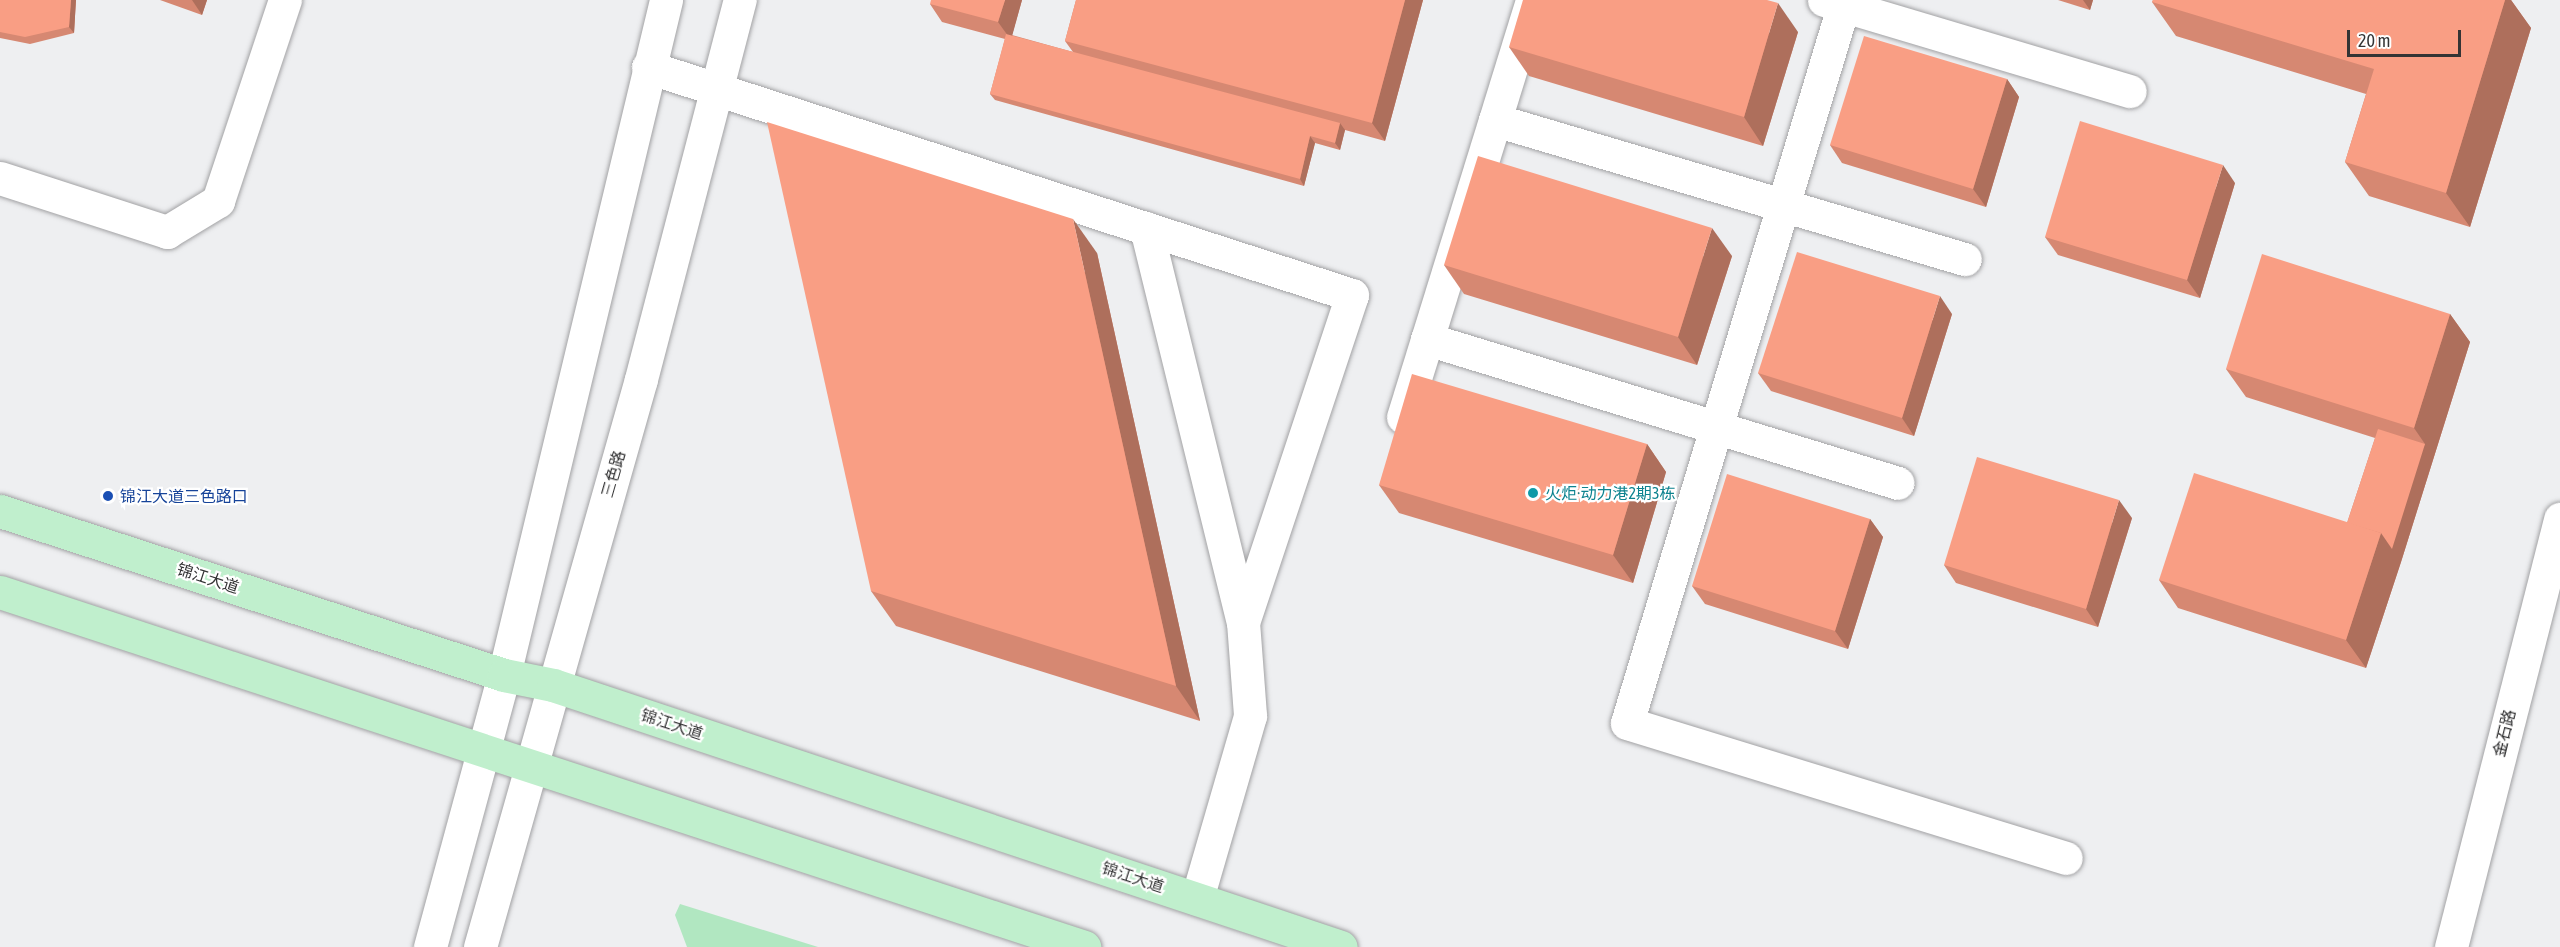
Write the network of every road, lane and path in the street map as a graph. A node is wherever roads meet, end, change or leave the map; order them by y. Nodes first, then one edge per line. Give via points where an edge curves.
1 (285, 0) edge
2 (666, 0) edge
3 (740, 0) edge
4 (1532, 0) edge
5 (1837, 2) edge
6 (648, 67) junction
7 (717, 89) junction
8 (2130, 91) dead end
9 (1495, 120) junction
10 (0, 178) edge
11 (1784, 204) junction
12 (1146, 228) junction
13 (1965, 259) dead end
14 (1427, 339) junction
15 (1717, 427) junction
16 (1394, 449) edge
17 (1897, 483) dead end
18 (0, 511) edge
19 (2560, 519) edge
20 (0, 592) edge
21 (1243, 622) junction
22 (504, 675) junction
23 (553, 685) junction
24 (484, 747) junction
25 (530, 765) junction
26 (2066, 858) dead end
27 (1197, 898) junction
28 (430, 947) edge
29 (480, 947) edge
30 (1084, 947) edge
31 (1341, 947) edge
32 (2451, 947) edge

1 - 10 street via 218,201 167,232
2 - 6 street
3 - 7 street, 三色路
4 - 9 street
5 - 8 street
5 - 11 street
6 - 7 street
6 - 22 street
7 - 12 street
7 - 23 street, 三色路
9 - 11 street
9 - 14 street
11 - 13 street
11 - 15 street
12 - 21 street
12 - 21 street via 1352,295
14 - 15 street
14 - 16 street
15 - 17 street
15 - 26 street via 1627,723
18 - 22 main road, 锦江大道
19 - 32 street, 金石路
20 - 24 main road
21 - 27 street via 1250,716
22 - 23 main road, 锦江大道
22 - 24 street
23 - 25 street, 三色路
23 - 27 main road, 锦江大道
24 - 25 main road
24 - 28 street
25 - 29 street, 三色路
25 - 30 main road
27 - 31 main road, 锦江大道

